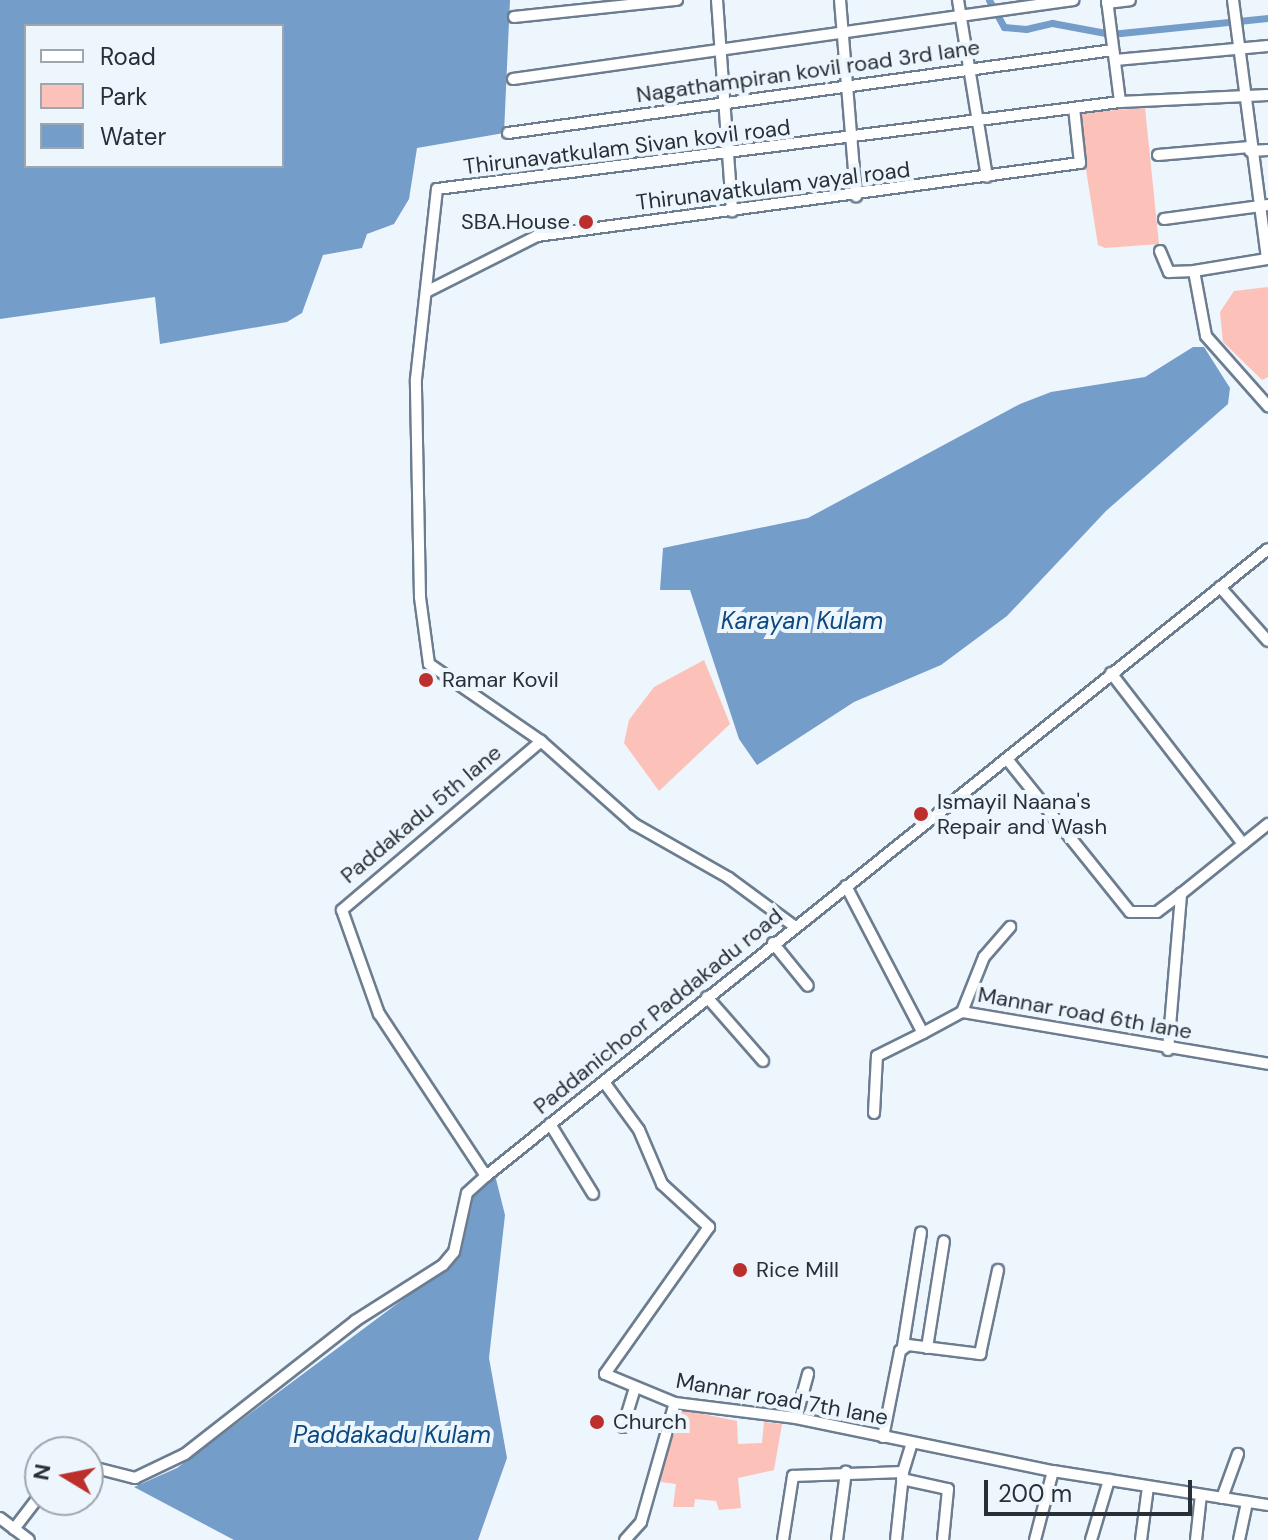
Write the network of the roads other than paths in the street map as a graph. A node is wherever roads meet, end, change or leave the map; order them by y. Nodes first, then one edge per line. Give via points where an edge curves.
1 (677, 0) edge
2 (717, 0) edge
3 (840, 0) edge
4 (958, 0) edge
5 (1073, 0) edge
6 (1130, 0) edge
7 (1233, 0) edge
8 (1107, 1) edge
9 (960, 16) junction
10 (514, 17) dead end
11 (842, 33) junction
12 (1268, 46) edge
13 (721, 50) junction
14 (1239, 50) junction
15 (1114, 55) junction
16 (970, 68) junction
17 (513, 79) dead end
18 (845, 86) junction
19 (1268, 95) edge
20 (1243, 97) junction
21 (1120, 102) junction
22 (724, 103) junction
23 (1074, 108) junction
24 (977, 122) junction
25 (508, 133) dead end
26 (850, 139) junction
27 (1250, 149) junction
28 (1268, 150) edge
29 (727, 155) junction
30 (1158, 155) dead end
31 (987, 177) junction
32 (856, 196) junction
33 (1263, 205) edge
34 (732, 211) junction
35 (1164, 219) dead end
36 (1160, 251) dead end
37 (1267, 259) edge
38 (1194, 271) junction
39 (428, 291) junction
40 (1268, 406) edge
41 (1268, 549) edge
42 (1220, 587) junction
43 (1268, 641) edge
44 (1111, 673) junction
45 (541, 741) junction
46 (1007, 759) junction
47 (1268, 824) edge
48 (1243, 844) junction
49 (846, 886) junction
50 (1181, 894) junction
51 (794, 926) junction
52 (1010, 927) dead end
53 (773, 943) junction
54 (808, 986) dead end
55 (707, 997) junction
56 (962, 1012) junction
57 (923, 1033) junction
58 (1168, 1050) junction
59 (763, 1061) dead end
60 (1268, 1064) edge
61 (604, 1082) junction
62 (874, 1113) dead end
63 (550, 1124) junction
64 (486, 1176) junction
65 (593, 1194) dead end
66 (921, 1232) dead end
67 (944, 1241) dead end
68 (998, 1270) dead end
69 (903, 1346) junction
70 (927, 1348) junction
71 (808, 1374) dead end
72 (634, 1390) junction
73 (675, 1403) junction
74 (796, 1418) junction
75 (623, 1427) dead end
76 (883, 1437) junction
77 (912, 1442) junction
78 (1238, 1454) dead end
79 (104, 1470) edge
80 (1053, 1471) junction
81 (846, 1472) junction
82 (903, 1475) junction
83 (1109, 1480) junction
84 (1148, 1487) junction
85 (1201, 1495) junction
86 (1222, 1498) junction
87 (1247, 1502) junction
88 (1268, 1505) edge
89 (24, 1516) edge
90 (0, 1518) edge
91 (14, 1529) junction
92 (29, 1540) edge
93 (625, 1540) edge
94 (783, 1540) edge
95 (837, 1540) edge
96 (896, 1540) edge
97 (943, 1540) edge
98 (1035, 1540) edge
99 (1091, 1540) edge
100 (1141, 1540) edge
101 (1196, 1540) edge
102 (1239, 1540) edge

1 - 10 street
2 - 13 street
3 - 11 street
4 - 9 street
5 - 9 street
6 - 8 street
7 - 14 street
8 - 15 street
9 - 11 street
9 - 16 street
11 - 13 street
11 - 18 street
12 - 14 street, Nagathampiran kovil road 3rd lane
13 - 17 street
13 - 22 street
14 - 15 street, Nagathampiran kovil road 3rd lane
14 - 20 street
15 - 16 street, Nagathampiran kovil road 3rd lane
15 - 21 street
16 - 18 street, Nagathampiran kovil road 3rd lane
16 - 24 street
18 - 22 street, Nagathampiran kovil road 3rd lane
18 - 26 street
19 - 20 street, Thirunavatkulam Sivan kovil road
20 - 21 street, Thirunavatkulam Sivan kovil road
20 - 27 street
21 - 23 street, Thirunavatkulam Sivan kovil road
22 - 25 street, Nagathampiran kovil road 3rd lane
22 - 29 street
23 - 24 street, Thirunavatkulam Sivan kovil road
23 - 31 street, Thirunavatkulam vayal road via 1080,163
24 - 26 street, Thirunavatkulam Sivan kovil road
24 - 31 street
26 - 29 street, Thirunavatkulam Sivan kovil road
26 - 32 street
27 - 28 street
27 - 30 street
27 - 33 street
29 - 34 street
29 - 39 street, Thirunavatkulam Sivan kovil road via 437,189
31 - 32 street, Thirunavatkulam vayal road
32 - 34 street, Thirunavatkulam vayal road
33 - 35 street
33 - 37 street
34 - 39 street, Thirunavatkulam vayal road via 537,236
36 - 38 street via 1169,272
37 - 38 street
38 - 40 street via 1206,336
39 - 45 street, Thirunavatkulam Sivan kovil road via 416,379 420,597 429,664
41 - 42 street, Paddanichoor Paddakadu road
42 - 43 street
42 - 44 street, Paddanichoor Paddakadu road
44 - 46 street, Paddanichoor Paddakadu road
44 - 48 street
45 - 51 street, Thirunavatkulam Sivan kovil road via 634,824
45 - 64 street, Paddakadu 5th lane via 342,910 379,1014
46 - 49 street, Paddanichoor Paddakadu road
46 - 50 street via 1130,912 1157,912
47 - 48 street
48 - 50 street
49 - 51 street, Paddanichoor Paddakadu road
49 - 57 street
50 - 58 street
51 - 53 street, Paddanichoor Paddakadu road
52 - 56 street via 984,957
53 - 54 street
53 - 55 street, Paddanichoor Paddakadu road
55 - 59 street
55 - 61 street, Paddanichoor Paddakadu road
56 - 57 street, Mannar road 6th lane
56 - 58 street, Mannar road 6th lane
57 - 62 street, Mannar road 6th lane via 877,1056
58 - 60 street, Mannar road 6th lane
61 - 63 street, Paddanichoor Paddakadu road
61 - 72 street, Mannar road 7th lane via 639,1130 668,1192 709,1227 608,1363 605,1374
63 - 64 street, Paddanichoor Paddakadu road
63 - 65 street
64 - 79 street, Paddanichoor Paddakadu road via 467,1193 454,1252 443,1265 355,1321 216,1434 135,1478
66 - 69 street
67 - 70 street
68 - 70 street via 980,1354
69 - 70 street
69 - 76 street
71 - 74 street
72 - 73 street, Mannar road 7th lane
72 - 75 street
73 - 74 street, Mannar road 7th lane
73 - 93 street via 641,1522
74 - 76 street, Mannar road 7th lane
76 - 77 street, Mannar road 7th lane
77 - 80 street, Mannar road 7th lane
77 - 82 street
78 - 86 street
80 - 83 street, Mannar road 7th lane
80 - 98 street
81 - 82 street
81 - 94 street via 793,1476
81 - 95 street
82 - 96 street
82 - 97 street via 948,1489
83 - 84 street, Mannar road 7th lane
83 - 99 street
84 - 85 street, Mannar road 7th lane
84 - 100 street
85 - 86 street, Mannar road 7th lane
85 - 101 street
86 - 87 street, Mannar road 7th lane
87 - 88 street, Mannar road 7th lane
87 - 102 street
89 - 91 street
90 - 91 street
91 - 92 street

